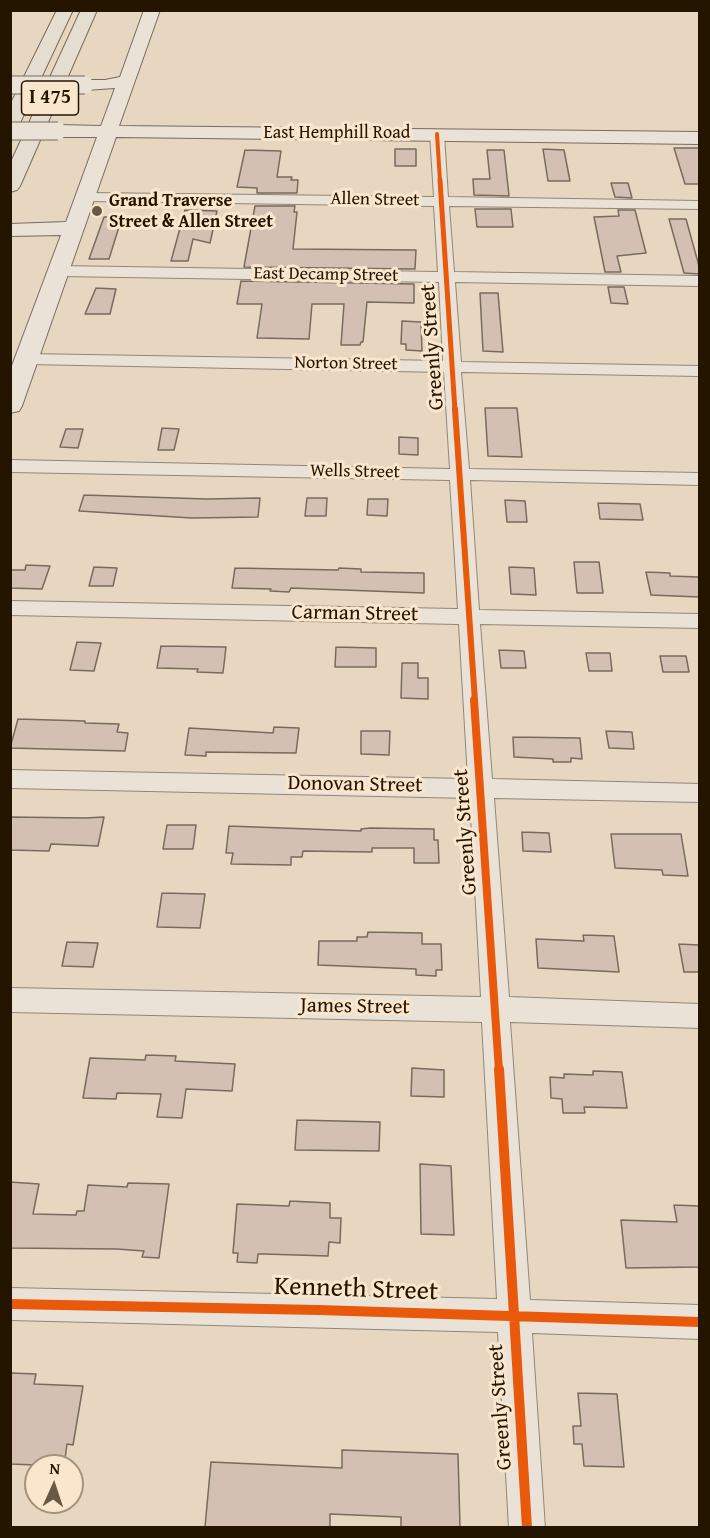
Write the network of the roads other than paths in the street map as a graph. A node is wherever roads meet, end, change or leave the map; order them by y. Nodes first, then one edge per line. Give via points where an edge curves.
1 (65, 10) edge
2 (89, 10) edge
3 (152, 10) edge
4 (127, 80) junction
5 (10, 85) edge
6 (10, 124) edge
7 (10, 130) edge
8 (109, 132) junction
9 (437, 134) junction
10 (699, 138) edge
11 (10, 186) edge
12 (87, 196) junction
13 (442, 201) junction
14 (699, 205) edge
15 (76, 227) junction
16 (13, 230) edge
17 (60, 271) junction
18 (447, 276) junction
19 (699, 281) edge
20 (27, 359) junction
21 (452, 366) junction
22 (699, 371) edge
23 (10, 406) edge
24 (10, 466) edge
25 (460, 474) junction
26 (699, 479) edge
27 (10, 608) edge
28 (469, 616) junction
29 (699, 621) edge
30 (10, 779) edge
31 (480, 787) junction
32 (699, 793) edge
33 (10, 1000) edge
34 (495, 1009) junction
35 (699, 1016) edge
36 (10, 1304) edge
37 (513, 1316) junction
38 (699, 1322) edge
39 (527, 1527) edge

1 - 6 highway, I 475
2 - 11 highway, I 475
3 - 4 main road
4 - 5 main road, bridge via 105,85
4 - 8 main road
7 - 8 main road, East Hemphill Road, bridge
8 - 9 main road, East Hemphill Road
8 - 12 main road
9 - 10 main road, East Hemphill Road
9 - 13 street, Greenly Street
12 - 13 street, Allen Street
12 - 15 main road
13 - 14 street, Allen Street
13 - 18 street, Greenly Street
15 - 16 main road
15 - 17 main road
17 - 18 street, East Decamp Street
17 - 20 main road
18 - 19 street, East Decamp Street
18 - 21 street, Greenly Street
20 - 21 street, Norton Street
20 - 23 main road
21 - 22 street, Norton Street
21 - 25 street, Greenly Street
24 - 25 street, Wells Street
25 - 26 street, Wells Street
25 - 28 street, Greenly Street
27 - 28 street, Carman Street
28 - 29 street, Carman Street
28 - 31 street, Greenly Street
30 - 31 street, Donovan Street
31 - 32 street, Donovan Street
31 - 34 street, Greenly Street
33 - 34 street, James Street
34 - 35 street, James Street
34 - 37 street, Greenly Street
36 - 37 street, Kenneth Street
37 - 38 street, Kenneth Street
37 - 39 street, Greenly Street

